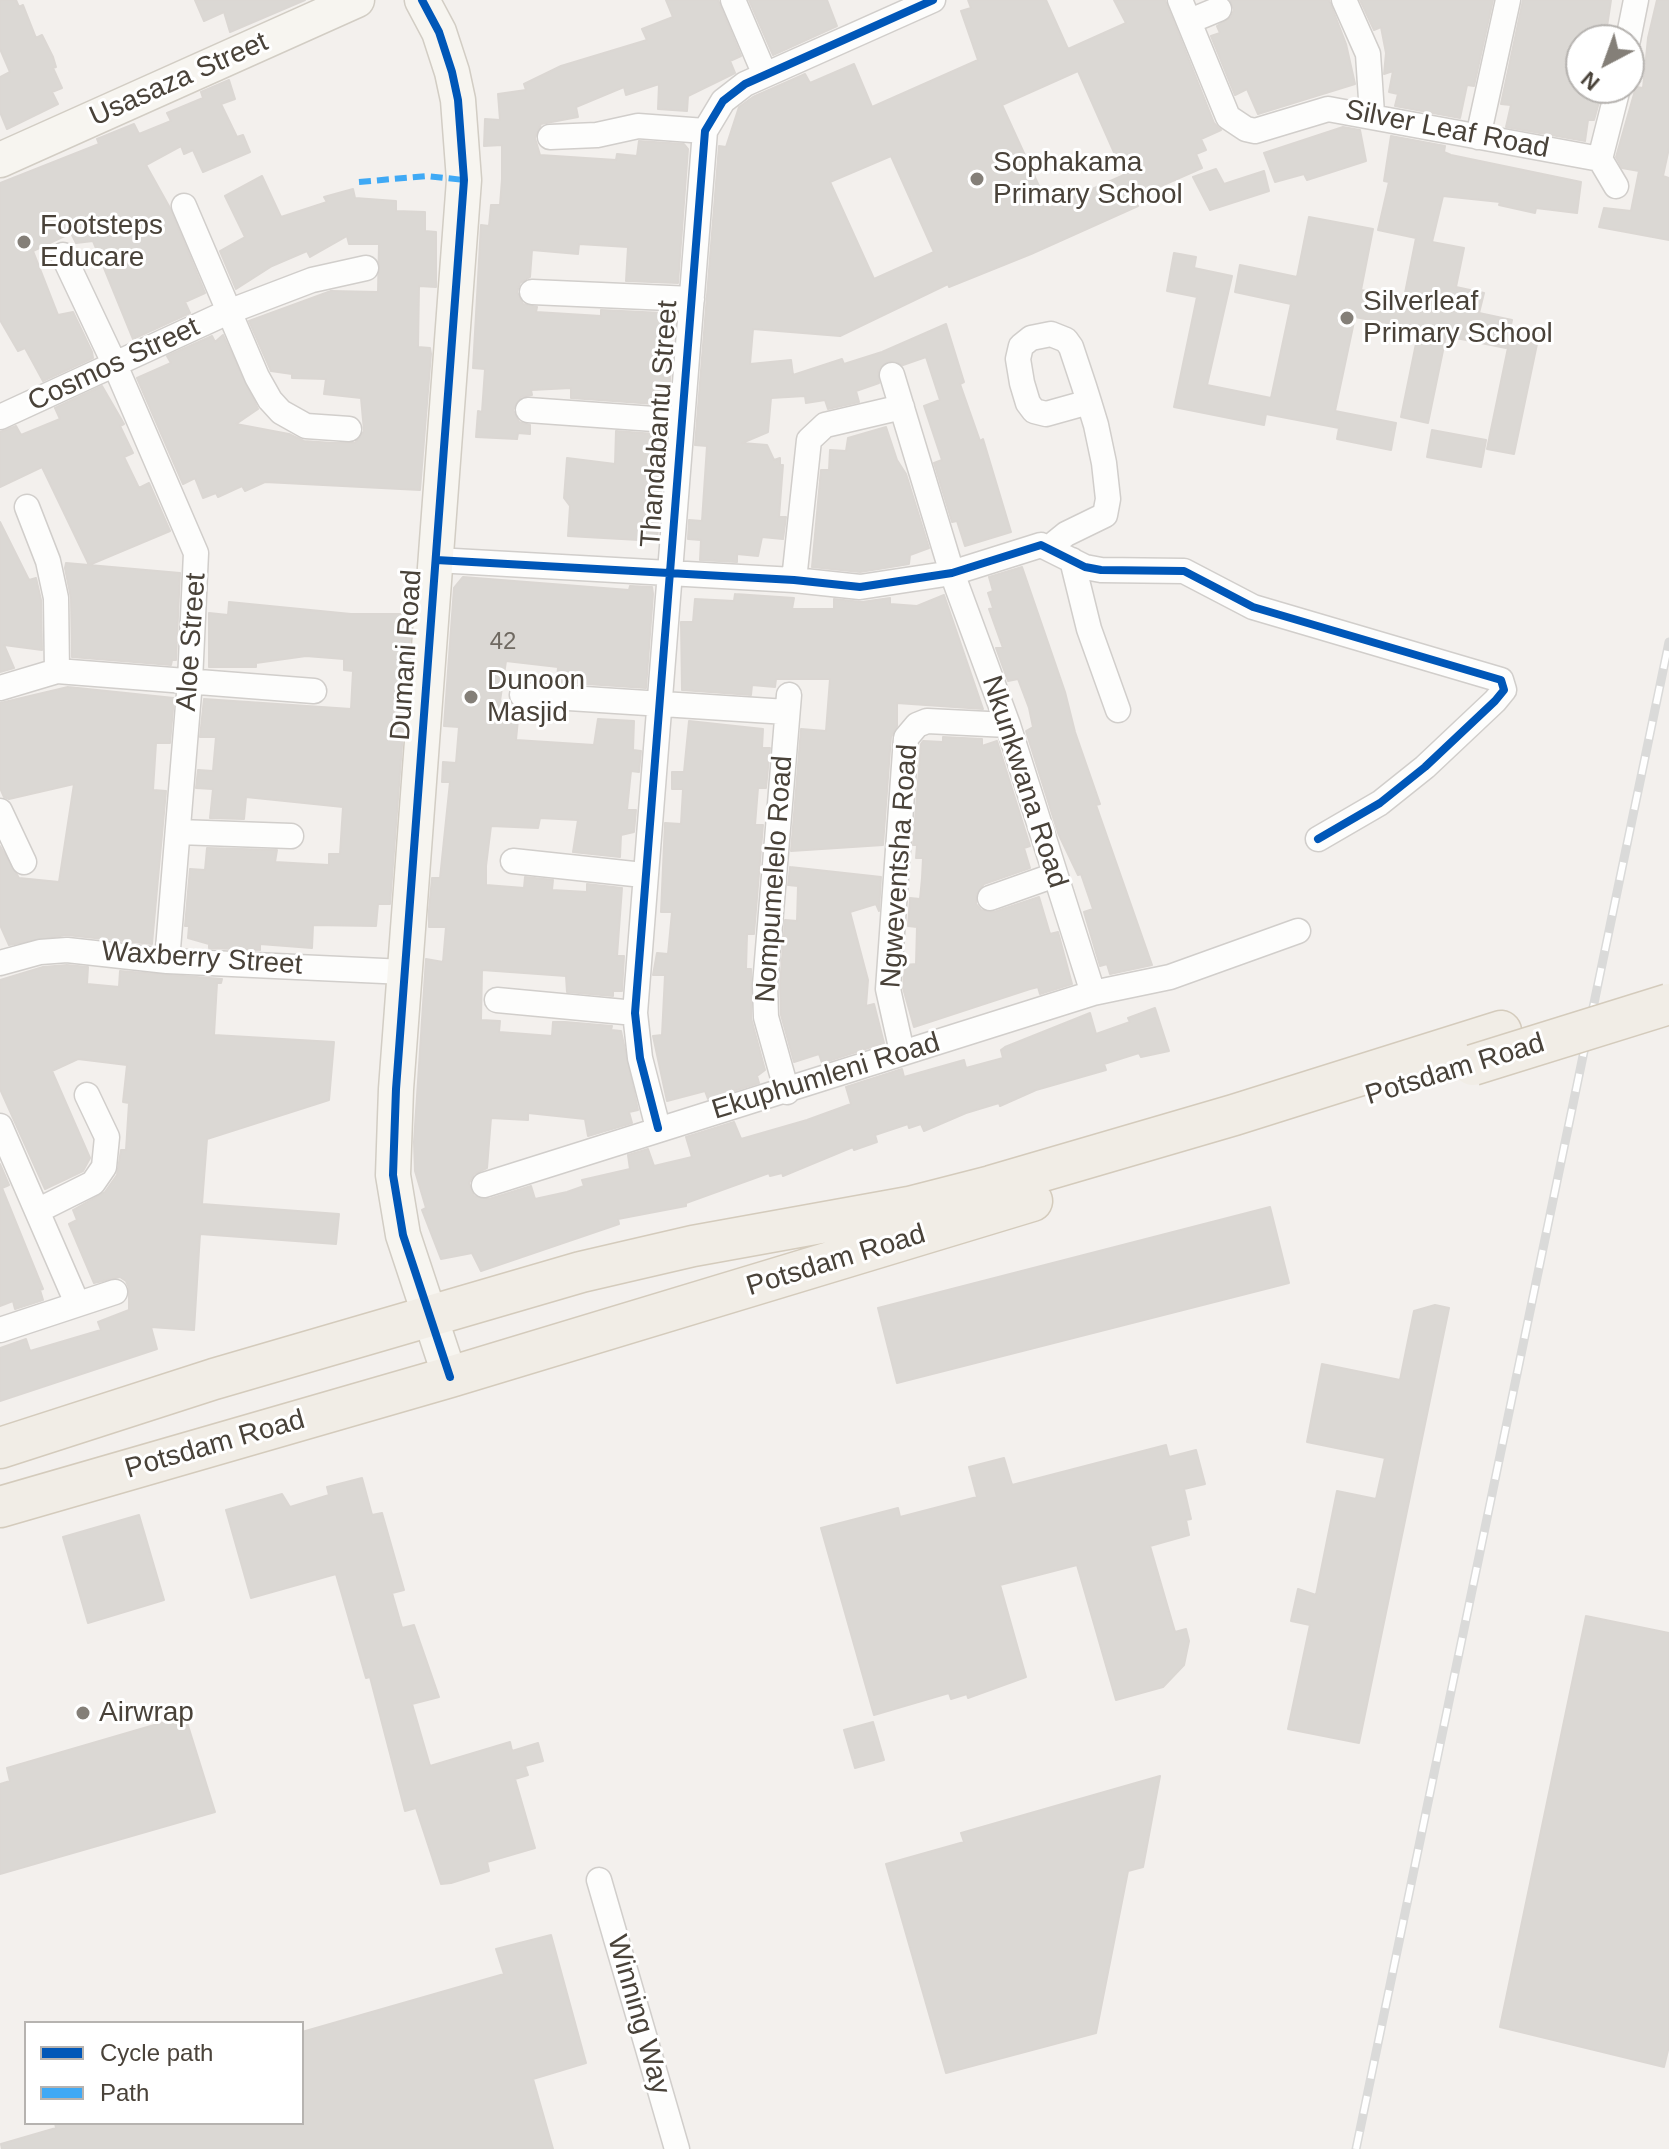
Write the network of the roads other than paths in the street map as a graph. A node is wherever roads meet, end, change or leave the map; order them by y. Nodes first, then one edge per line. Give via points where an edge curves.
1 (357, 0) edge
2 (422, 0) edge
3 (733, 0) edge
4 (933, 0) edge
5 (1344, 0) edge
6 (1508, 0) edge
7 (1636, 0) edge
8 (1219, 9) dead end
9 (1185, 10) edge
10 (1631, 24) edge
11 (765, 75) junction
12 (1614, 104) edge
13 (1372, 114) junction
14 (705, 131) junction
15 (550, 137) dead end
16 (1478, 137) junction
17 (1600, 159) junction
18 (0, 160) edge
19 (1616, 186) dead end
20 (184, 206) dead end
21 (63, 255) dead end
22 (366, 268) dead end
23 (532, 292) dead end
24 (692, 299) junction
25 (228, 312) junction
26 (115, 365) junction
27 (892, 375) dead end
28 (1089, 402) dead end
29 (902, 407) junction
30 (528, 410) dead end
31 (0, 417) edge
32 (682, 421) junction
33 (349, 429) dead end
34 (27, 507) dead end
35 (1043, 546) junction
36 (436, 560) junction
37 (1072, 560) junction
38 (952, 573) junction
39 (671, 574) junction
40 (794, 580) junction
41 (57, 671) junction
42 (190, 681) junction
43 (0, 688) edge
44 (314, 691) dead end
45 (522, 695) dead end
46 (662, 702) junction
47 (1118, 710) dead end
48 (1008, 725) junction
49 (0, 811) edge
50 (178, 832) junction
51 (291, 836) dead end
52 (1318, 839) dead end
53 (513, 861) dead end
54 (24, 862) dead end
55 (643, 875) junction
56 (1055, 875) junction
57 (990, 898) dead end
58 (1298, 931) dead end
59 (167, 961) junction
60 (0, 963) edge
61 (405, 972) junction
62 (1669, 978) edge
63 (1093, 993) junction
64 (497, 1000) dead end
65 (1669, 1004) edge
66 (635, 1013) junction
67 (902, 1052) junction
68 (787, 1092) junction
69 (87, 1095) dead end
70 (0, 1126) edge
71 (658, 1128) junction
72 (484, 1185) dead end
73 (39, 1210) junction
74 (115, 1292) dead end
75 (77, 1303) junction
76 (431, 1315) junction
77 (0, 1330) edge
78 (450, 1377) junction
79 (0, 1448) edge
80 (0, 1507) edge
81 (599, 1880) dead end
82 (677, 2149) edge

1 - 18 street, Usasaza Street
2 - 36 street, Dumani Road via 452,72 464,180
3 - 11 street
4 - 11 street, Thandabantu Street
5 - 13 street via 1368,54
6 - 16 street
7 - 10 street
8 - 9 street, Silver Leaf Road
9 - 13 street, Silver Leaf Road via 1219,99 1236,124 1255,131 1328,109
11 - 14 street, Thandabantu Street via 723,101
12 - 17 street
13 - 16 street, Silver Leaf Road
14 - 15 street via 638,126
14 - 24 street, Thandabantu Street
16 - 17 street, Silver Leaf Road
17 - 19 street
20 - 25 street
21 - 26 street, Aloe Street
22 - 25 street, Cosmos Street via 312,280
23 - 24 street
24 - 32 street, Thandabantu Street
25 - 26 street, Cosmos Street
25 - 33 street via 257,377 281,412 306,426
26 - 31 street, Cosmos Street
26 - 42 street, Aloe Street via 196,553
27 - 29 street, Nkunkwana Road
28 - 35 street via 1104,463 1107,509 1101,518
29 - 38 street, Nkunkwana Road
29 - 40 street via 825,425 809,440
30 - 32 street
32 - 39 street, Thandabantu Street
34 - 41 street via 56,598
35 - 37 street
35 - 38 street
36 - 39 street
36 - 61 street, Dumani Road
37 - 47 street
37 - 52 street via 1101,570 1184,571 1253,607 1501,680 1502,693 1425,767 1380,803
38 - 40 street via 860,587
38 - 48 street, Nkunkwana Road
39 - 40 street
39 - 46 street, Thandabantu Street
41 - 42 street
41 - 43 street
42 - 44 street
42 - 50 street, Aloe Street
45 - 46 street, Nompumelelo Road
46 - 55 street, Thandabantu Street
46 - 68 street, Nompumelelo Road via 788,704 765,985 770,1036
48 - 56 street, Nkunkwana Road
48 - 67 street, Ngweventsha Road via 927,721 906,738 888,989
49 - 54 street
50 - 51 street
50 - 59 street, Aloe Street
53 - 55 street
55 - 66 street, Thandabantu Street
56 - 57 street
56 - 63 street, Nkunkwana Road
58 - 63 street, Ekuphumleni Road via 1170,977
59 - 60 street, Waxberry Street via 67,950
59 - 61 street, Waxberry Street
61 - 76 street, Dumani Road via 393,1175 403,1235
62 - 76 main road, Potsdam Road via 991,1186 909,1207 693,1246
63 - 67 street, Ekuphumleni Road
64 - 66 street
65 - 78 main road, Potsdam Road, bridge
66 - 71 street, Thandabantu Street
67 - 68 street, Ekuphumleni Road
68 - 71 street, Ekuphumleni Road
69 - 73 street via 107,1137 104,1167 93,1183
70 - 73 street
71 - 72 street, Ekuphumleni Road
73 - 75 street
74 - 75 street
75 - 77 street
76 - 78 street, Dumani Road
76 - 79 main road, Potsdam Road
78 - 80 main road, Potsdam Road
81 - 82 street, Winning Way

